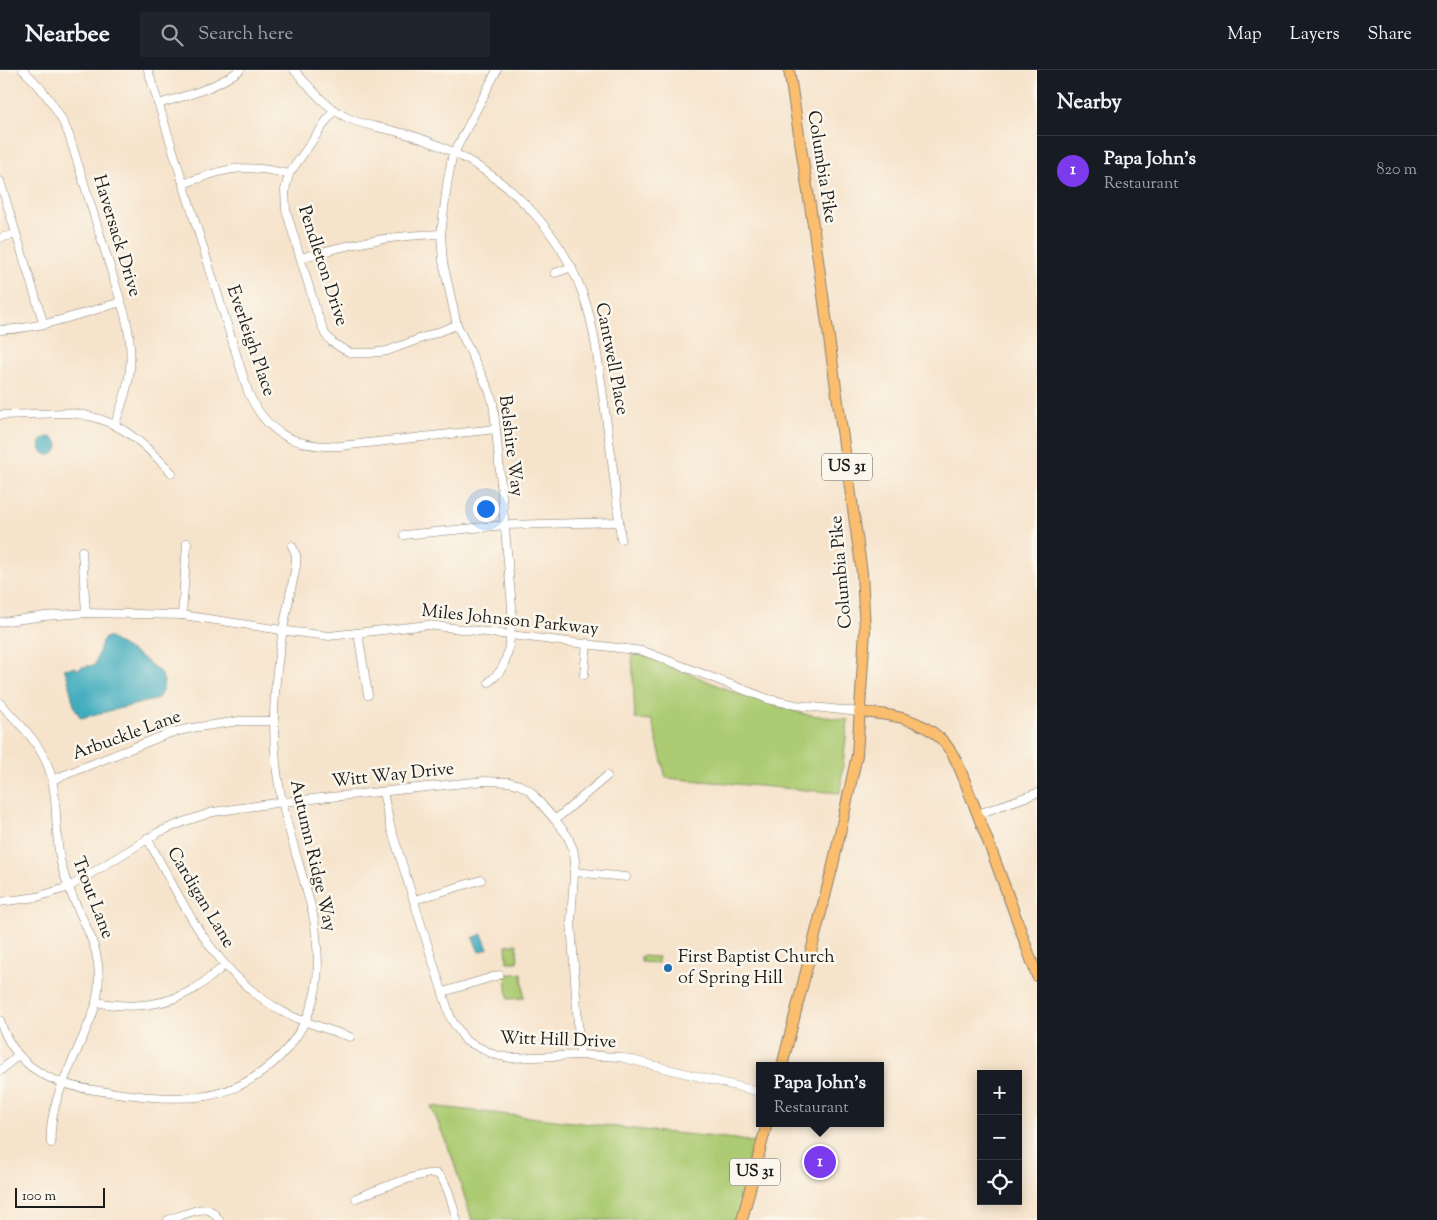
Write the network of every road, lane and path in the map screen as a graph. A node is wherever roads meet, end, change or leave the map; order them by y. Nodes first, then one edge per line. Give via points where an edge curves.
1 (23, 70) edge
2 (148, 70) edge
3 (240, 70) edge
4 (294, 70) edge
5 (497, 70) edge
6 (790, 70) edge
7 (158, 104) junction
8 (334, 110) junction
9 (454, 153) junction
10 (288, 174) junction
11 (0, 181) edge
12 (183, 184) junction
13 (16, 234) junction
14 (441, 234) junction
15 (0, 238) edge
16 (300, 258) junction
17 (572, 267) junction
18 (555, 273) dead end
19 (121, 302) junction
20 (44, 325) junction
21 (457, 325) junction
22 (0, 330) edge
23 (0, 415) edge
24 (115, 424) junction
25 (496, 429) junction
26 (172, 473) dead end
27 (620, 522) junction
28 (505, 525) junction
29 (404, 535) dead end
30 (621, 539) dead end
31 (187, 543) dead end
32 (292, 546) dead end
33 (82, 551) dead end
34 (86, 613) junction
35 (182, 615) junction
36 (0, 622) edge
37 (282, 630) junction
38 (358, 632) junction
39 (510, 635) junction
40 (587, 643) junction
41 (584, 675) dead end
42 (489, 682) dead end
43 (368, 695) dead end
44 (0, 703) edge
45 (859, 712) junction
46 (273, 721) junction
47 (607, 776) dead end
48 (52, 780) junction
49 (383, 792) junction
50 (1037, 793) edge
51 (283, 802) junction
52 (978, 814) junction
53 (556, 820) junction
54 (147, 838) junction
55 (574, 872) junction
56 (626, 877) dead end
57 (481, 880) dead end
58 (69, 887) junction
59 (414, 900) junction
60 (0, 902) edge
61 (224, 966) junction
62 (499, 975) dead end
63 (1037, 976) edge
64 (443, 992) junction
65 (96, 1002) junction
66 (0, 1020) edge
67 (304, 1022) junction
68 (350, 1036) dead end
69 (18, 1055) junction
70 (580, 1055) junction
71 (783, 1062) edge
72 (0, 1071) edge
73 (63, 1084) junction
74 (756, 1091) edge
75 (766, 1127) edge
76 (51, 1142) dead end
77 (356, 1198) dead end
78 (168, 1220) edge
79 (219, 1220) edge
80 (457, 1220) edge
81 (742, 1220) edge

1 - 19 street, Haversack Drive via 49,97 62,118
2 - 7 street, Everleigh Place
3 - 7 street via 210,88
4 - 8 street, Cantwell Place
5 - 9 street, Belshire Way
6 - 45 main road, Columbia Pike / US 31 via 862,573 865,630
7 - 12 street, Everleigh Place
8 - 9 street, Cantwell Place via 346,118 431,141
8 - 10 street, Pendleton Drive
9 - 14 street, Belshire Way
9 - 17 street, Cantwell Place via 516,195 554,236
10 - 12 street via 265,168 241,167
10 - 16 street, Pendleton Drive via 286,210
11 - 13 street
12 - 25 street, Everleigh Place via 248,392 259,413 278,432 319,447
13 - 15 street
13 - 20 street
14 - 16 street via 358,242
14 - 21 street, Belshire Way via 443,262
16 - 21 street, Pendleton Drive via 325,334 351,353 387,351
17 - 18 street
17 - 27 street, Cantwell Place via 589,311 594,337
19 - 20 street
19 - 24 street, Haversack Drive via 129,330 131,357 128,386
20 - 22 street
21 - 25 street, Belshire Way via 489,390
23 - 24 street via 79,414
24 - 26 street via 147,446
25 - 28 street, Belshire Way
27 - 28 street
27 - 30 street, Cantwell Place
28 - 29 street
28 - 39 street, Belshire Way via 512,593
31 - 35 street
32 - 37 street, Autumn Ridge Way via 296,566
33 - 34 street
34 - 35 street, Miles Johnson Parkway
34 - 36 street, Miles Johnson Parkway
35 - 37 street, Miles Johnson Parkway
37 - 38 street, Miles Johnson Parkway via 320,635
37 - 46 street, Autumn Ridge Way
38 - 39 street, Miles Johnson Parkway via 428,625
38 - 43 street
39 - 40 street, Miles Johnson Parkway
39 - 42 street, Belshire Way via 502,669
40 - 41 street
40 - 45 street, Miles Johnson Parkway via 643,651 768,699
44 - 48 street, Trout Lane via 32,737
45 - 52 main road via 904,718 940,738 953,756
45 - 71 main road, Columbia Pike / US 31 via 857,755
46 - 48 street, Arbuckle Lane via 212,724 170,733
46 - 51 street, Autumn Ridge Way via 276,766
47 - 53 street
48 - 58 street, Trout Lane via 60,858
49 - 51 street, Witt Way Drive
49 - 53 street, Witt Way Drive via 484,781 509,782 530,791
49 - 59 street, Witt Hill Drive via 390,826
50 - 52 street
51 - 54 street, Witt Way Drive via 213,812
51 - 67 street, Autumn Ridge Way via 315,924 318,966 314,995
52 - 63 main road
53 - 55 street, Witt Way Drive via 571,841 575,855
54 - 58 street, Witt Way Drive
54 - 61 street, Cardigan Lane via 202,936
55 - 56 street
55 - 70 street, Witt Way Drive via 571,921
57 - 59 street
58 - 60 street, Witt Way Drive via 42,896
58 - 65 street, Trout Lane via 95,946 99,979
59 - 64 street, Witt Hill Drive
61 - 65 street via 196,988 154,1004 123,1006
61 - 67 street, Cardigan Lane via 262,998
62 - 64 street
64 - 70 street, Witt Hill Drive via 451,1019 466,1041 495,1055 511,1058
65 - 73 street, Trout Lane
66 - 69 street, Autumn Ridge Way
67 - 68 street, Cardigan Lane
67 - 73 street, Autumn Ridge Way via 274,1063 244,1083 221,1092 190,1098
69 - 72 street
69 - 73 street, Autumn Ridge Way via 43,1076
70 - 74 street, Witt Hill Drive via 620,1057
73 - 76 street, Trout Lane via 54,1109
75 - 81 main road, US 31
77 - 80 street via 417,1176 437,1174 445,1182
78 - 79 street via 207,1209

